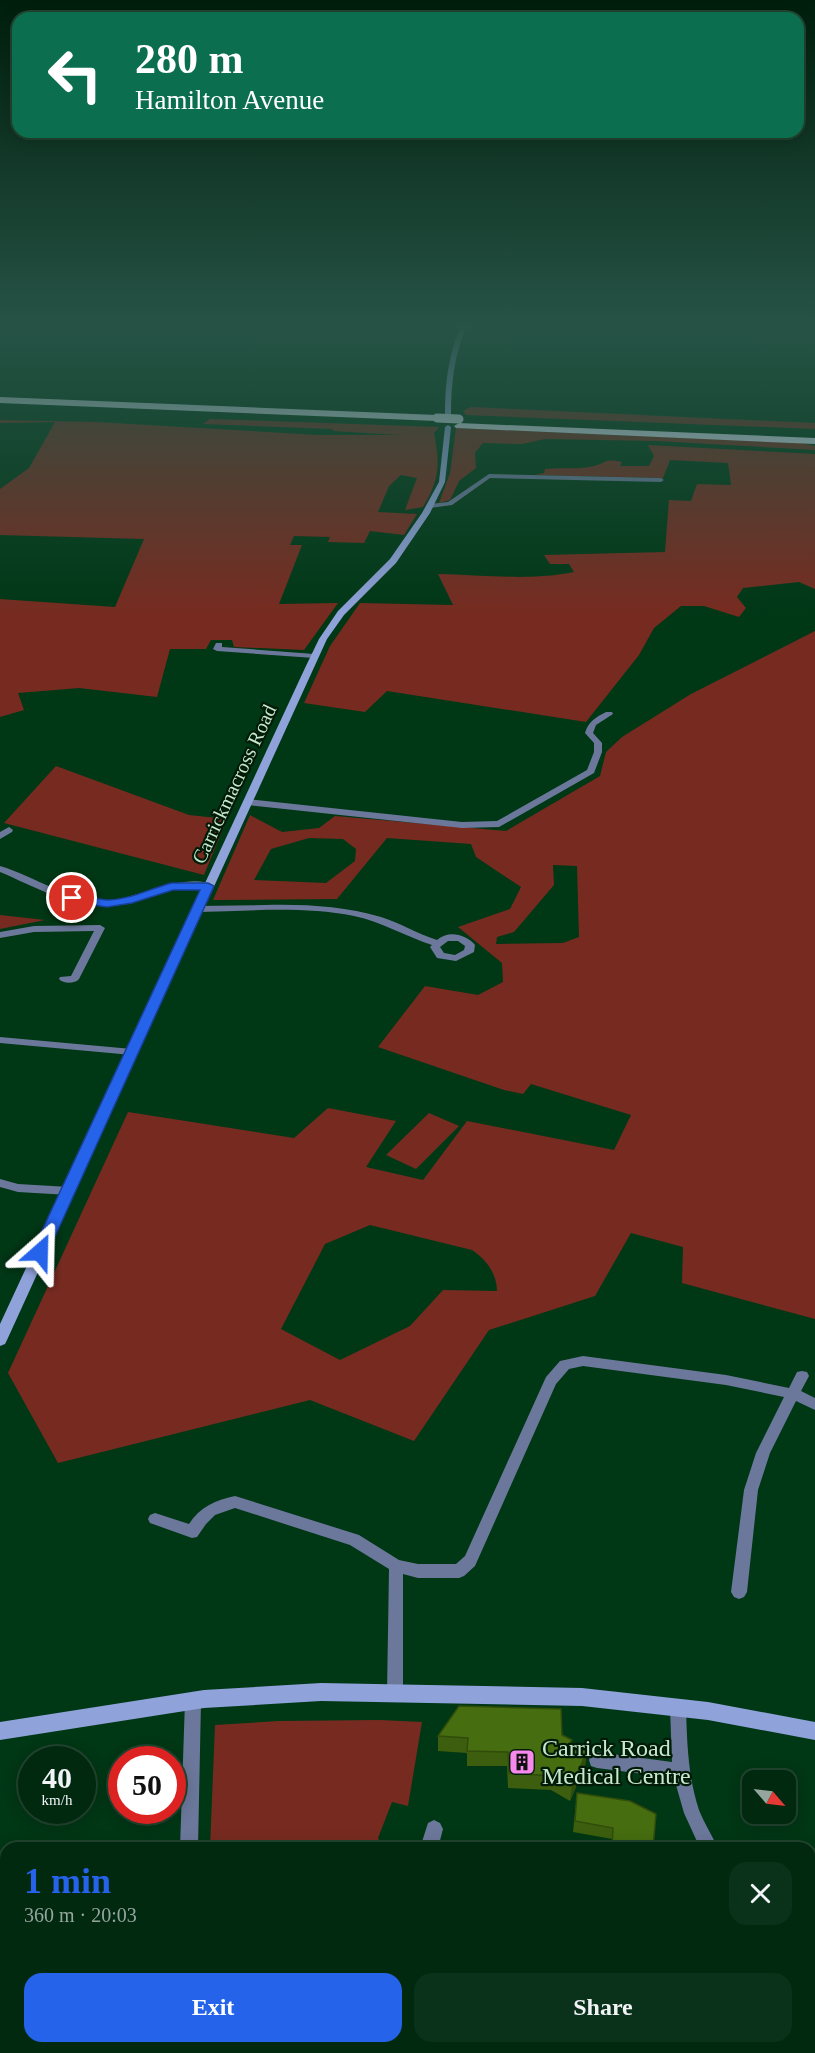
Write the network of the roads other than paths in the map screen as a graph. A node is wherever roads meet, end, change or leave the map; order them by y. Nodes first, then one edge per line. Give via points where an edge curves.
1 (447, 422) edge
2 (455, 424) junction
3 (815, 434) edge
4 (815, 441) edge
5 (661, 480) dead end
6 (430, 506) junction
7 (219, 645) dead end
8 (315, 656) junction
9 (609, 714) dead end
10 (247, 802) junction
11 (9, 830) dead end
12 (0, 836) edge
13 (0, 869) edge
14 (208, 886) junction
15 (198, 909) junction
16 (0, 935) edge
17 (436, 944) dead end
18 (64, 979) dead end
19 (0, 1040) edge
20 (132, 1052) junction
21 (0, 1183) edge
22 (69, 1191) junction
23 (0, 1340) edge
24 (802, 1376) dead end
25 (794, 1394) junction
26 (815, 1404) edge
27 (155, 1519) dead end
28 (396, 1566) junction
29 (739, 1592) dead end
30 (395, 1693) junction
31 (193, 1701) junction
32 (678, 1708) junction
33 (0, 1731) edge
34 (815, 1731) edge
35 (597, 1760) dead end
36 (681, 1771) junction
37 (434, 1829) dead end
38 (189, 1842) edge
39 (431, 1842) edge
40 (705, 1842) edge

1 - 2 highway
2 - 3 highway
2 - 4 highway
2 - 6 main road, Carrickmacross Road via 442,482
5 - 6 street via 489,476 450,504
6 - 8 main road, Carrickmacross Road via 393,561 341,614
7 - 8 street via 217,649
8 - 10 main road, Carrickmacross Road
9 - 10 street via 590,729 598,743 591,771 499,824 462,825
10 - 14 main road, Carrickmacross Road
11 - 12 street
13 - 14 street via 90,902 128,901 172,886
14 - 15 main road, Carrickmacross Road
15 - 17 street via 308,908 340,912 376,919
15 - 20 main road, Carrickmacross Road
16 - 18 street via 34,929 100,928 74,979
19 - 20 street
20 - 22 main road, Carrickmacross Road
21 - 22 street
22 - 23 main road, Carrickmacross Road
24 - 25 street
25 - 26 street
25 - 28 street via 726,1380 583,1361 565,1365 551,1381 470,1561 459,1571 418,1571
25 - 29 street via 764,1453 751,1490
27 - 28 street via 192,1532 216,1505 235,1502 354,1540
28 - 30 street
30 - 31 main road via 321,1692
30 - 32 main road via 582,1697
31 - 33 main road
31 - 38 street
32 - 34 main road
32 - 36 street
35 - 36 street
36 - 40 street via 693,1822
37 - 39 street

